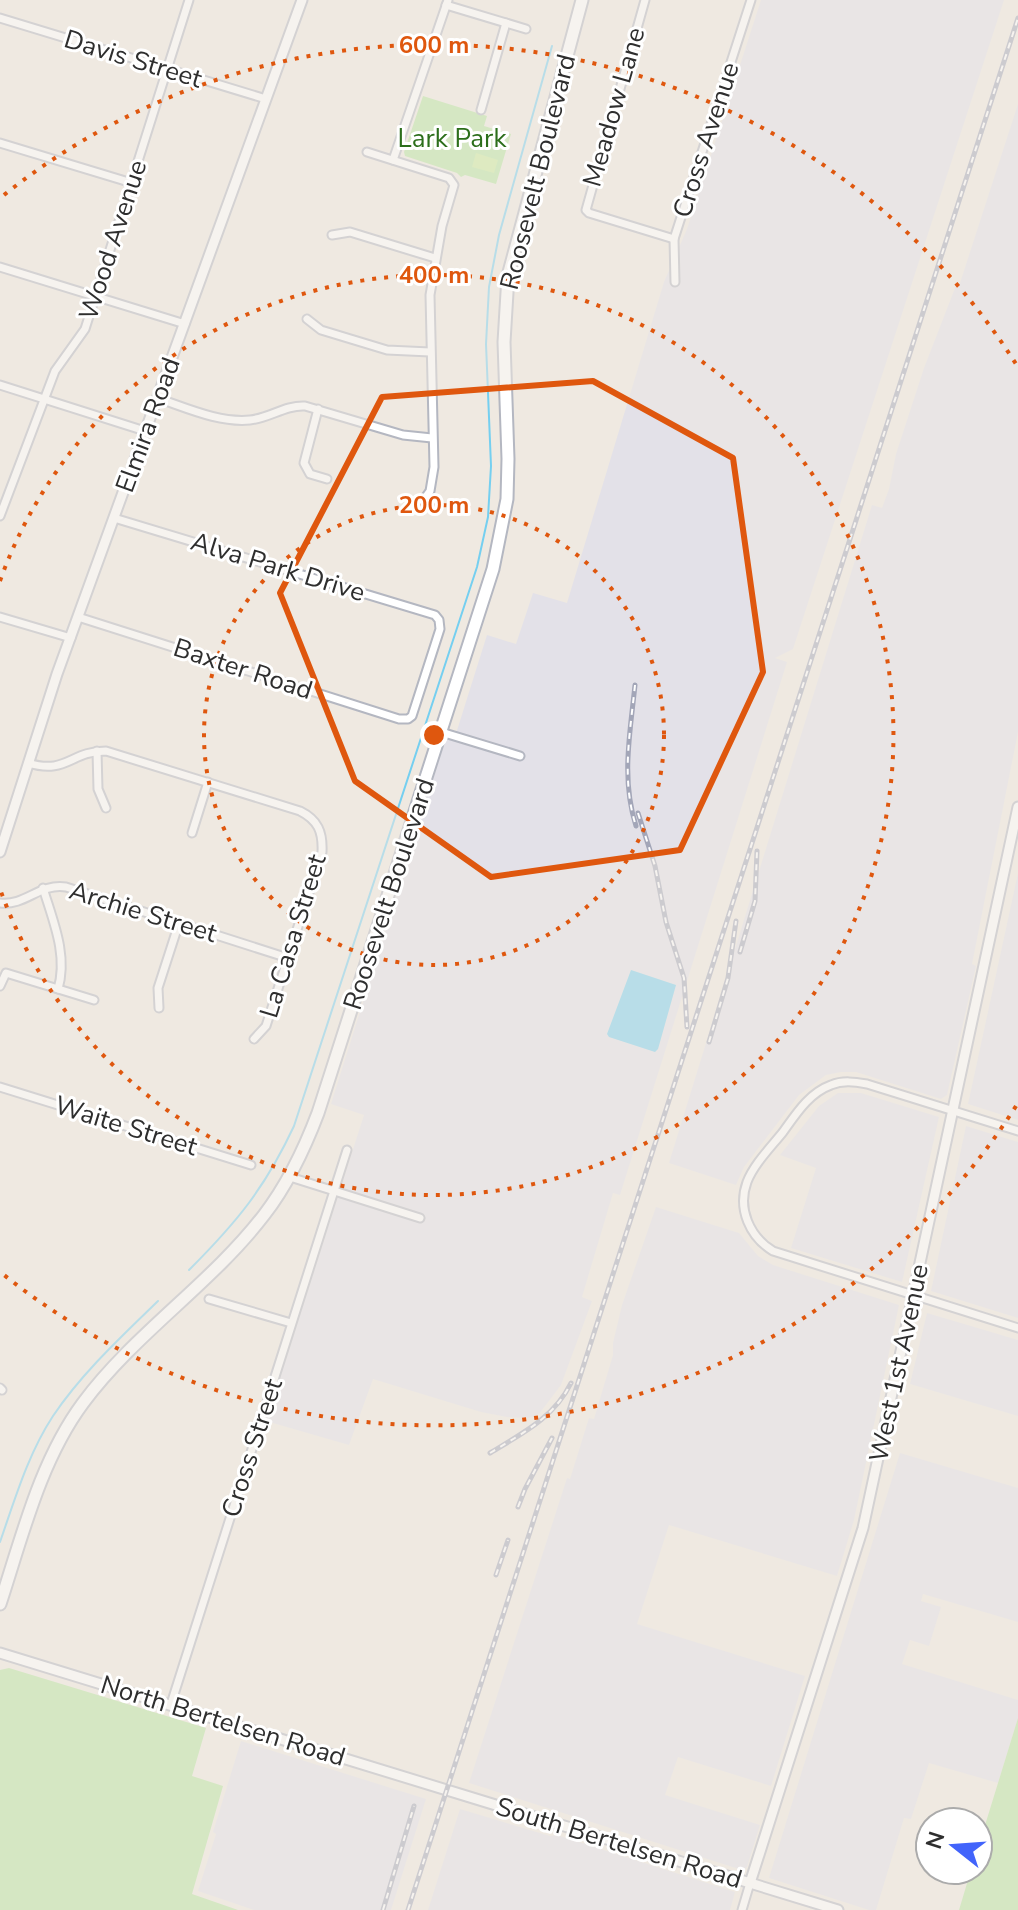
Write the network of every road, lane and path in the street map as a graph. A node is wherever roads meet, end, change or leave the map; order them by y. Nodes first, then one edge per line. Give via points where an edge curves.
1 (189, 0) edge
2 (302, 0) edge
3 (582, 0) edge
4 (645, 0) edge
5 (751, 0) edge
6 (447, 2) edge
7 (0, 18) edge
8 (506, 23) junction
9 (526, 29) dead end
10 (168, 69) junction
11 (266, 99) junction
12 (481, 110) dead end
13 (0, 143) edge
14 (367, 152) dead end
15 (393, 160) junction
16 (132, 183) junction
17 (332, 235) dead end
18 (674, 239) junction
19 (435, 258) junction
20 (0, 267) edge
21 (675, 282) dead end
22 (96, 297) junction
23 (307, 319) dead end
24 (185, 324) junction
25 (430, 352) junction
26 (0, 385) edge
27 (157, 398) junction
28 (44, 399) junction
29 (318, 409) junction
30 (145, 431) junction
31 (432, 438) junction
32 (327, 479) dead end
33 (3, 501) edge
34 (419, 506) dead end
35 (0, 516) edge
36 (114, 518) junction
37 (0, 617) edge
38 (78, 617) junction
39 (71, 638) junction
40 (408, 719) joint
41 (441, 732) junction
42 (97, 751) junction
43 (520, 756) dead end
44 (28, 763) junction
45 (208, 782) junction
46 (1018, 807) edge
47 (106, 808) dead end
48 (192, 833) dead end
49 (0, 852) edge
50 (43, 888) junction
51 (0, 903) edge
52 (179, 923) junction
53 (288, 958) junction
54 (0, 986) edge
55 (58, 989) junction
56 (94, 1000) dead end
57 (159, 1008) dead end
58 (254, 1039) dead end
59 (0, 1087) edge
60 (953, 1111) junction
61 (1018, 1131) edge
62 (347, 1150) dead end
63 (251, 1165) dead end
64 (290, 1177) junction
65 (334, 1191) junction
66 (420, 1218) dead end
67 (913, 1295) junction
68 (209, 1299) dead end
69 (291, 1323) junction
70 (1018, 1328) edge
71 (0, 1604) edge
72 (0, 1653) edge
73 (171, 1704) junction
74 (447, 1789) joint
75 (750, 1883) junction
76 (742, 1910) edge
77 (838, 1910) edge

1 - 10 street, Wood Avenue
2 - 11 street, Elmira Road
3 - 41 main road, Roosevelt Boulevard via 508,276 507,499 501,534
4 - 18 street, Meadow Lane via 586,208
5 - 18 street, Cross Avenue
6 - 8 street
6 - 15 street
7 - 10 street, Davis Street
8 - 9 street
8 - 12 street
10 - 11 street, Davis Street
10 - 16 street, Wood Avenue
11 - 24 street, Elmira Road
13 - 16 street
14 - 15 street
15 - 19 street via 453,181
16 - 22 street, Wood Avenue
17 - 19 street via 350,232
18 - 21 street, Cross Avenue
19 - 25 street
20 - 22 street
22 - 24 street
22 - 28 street, Wood Avenue via 85,329 55,371
23 - 25 street via 321,330 387,350
24 - 27 street, Elmira Road
25 - 31 street
26 - 28 street
27 - 29 street via 233,420 267,417 295,405
27 - 30 street, Elmira Road
28 - 30 street
28 - 33 street, Wood Avenue
29 - 31 street via 403,435
29 - 32 street via 304,463 310,474
30 - 36 street, Elmira Road
31 - 34 street via 433,479
33 - 35 street, Wood Avenue
36 - 38 street, Elmira Road
36 - 40 street, Alva Park Drive via 431,614 440,629
37 - 39 street
38 - 39 street, Elmira Road
38 - 40 street, Baxter Road
39 - 44 street, Elmira Road
41 - 43 street
41 - 64 main road, Roosevelt Boulevard via 318,1113
42 - 44 street via 58,767
42 - 45 street, La Casa Street
42 - 47 street via 98,789
44 - 49 street, Elmira Road
45 - 48 street
45 - 53 street, La Casa Street via 300,811 321,831 322,852
46 - 60 street, West 1st Avenue
50 - 51 street, Archie Street via 20,902
50 - 52 street, Archie Street via 66,887
50 - 55 street via 59,942
52 - 53 street, Archie Street
52 - 57 street via 158,988
53 - 58 street, La Casa Street via 266,1026
54 - 55 street via 6,973
55 - 56 street
59 - 63 street, Waite Street
60 - 61 street
60 - 67 street, West 1st Avenue
60 - 67 street via 867,1084 830,1085 803,1106 747,1183 746,1217 761,1243
62 - 65 street, Cross Street
64 - 65 street
64 - 71 main road, Roosevelt Boulevard via 240,1243 84,1403 54,1452
65 - 66 street
65 - 69 street, Cross Street
67 - 70 street
67 - 75 street, West 1st Avenue via 859,1542
68 - 69 street
69 - 73 street, Cross Street
72 - 73 street, North Bertelsen Road
73 - 74 street, North Bertelsen Road
74 - 75 street, South Bertelsen Road
75 - 76 street, West 1st Avenue
75 - 77 street, South Bertelsen Road

